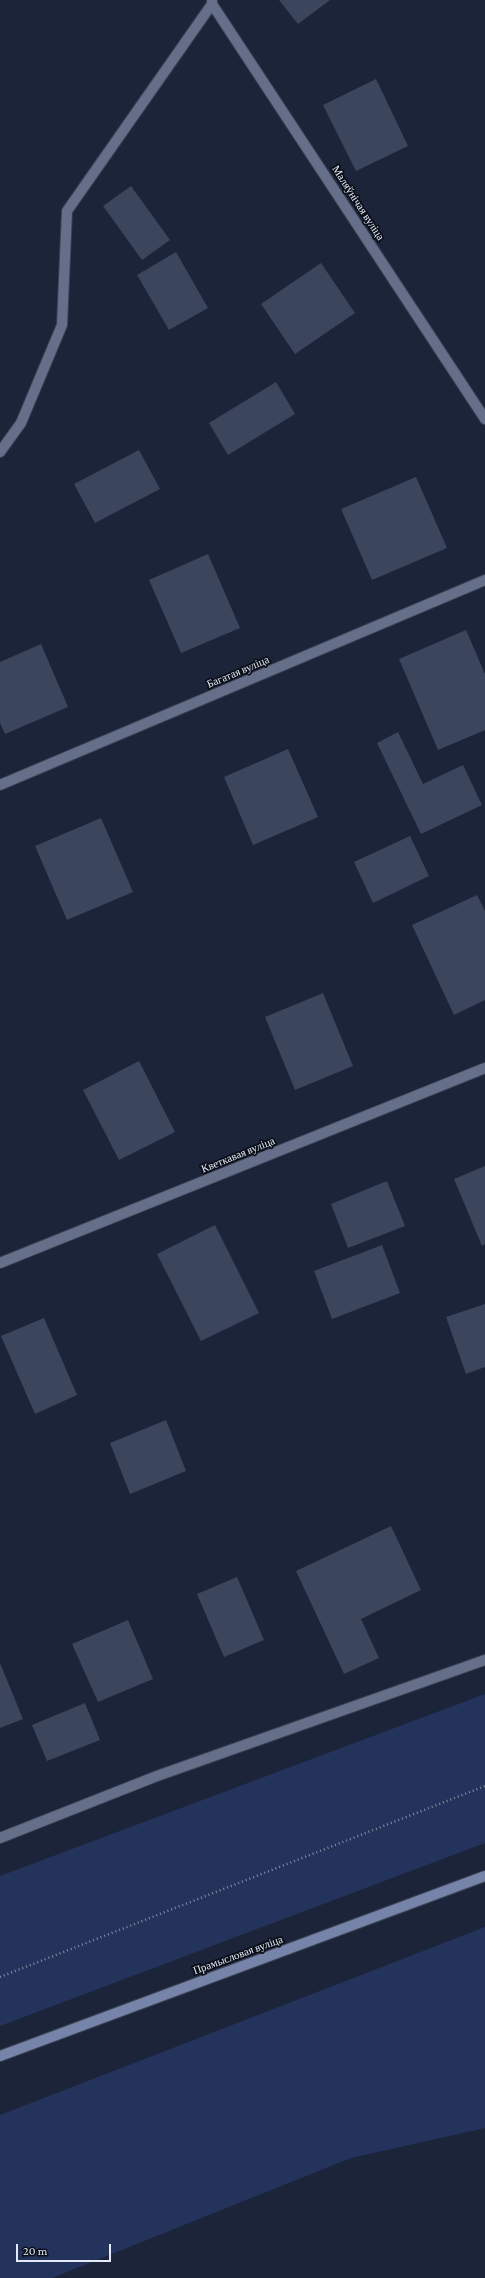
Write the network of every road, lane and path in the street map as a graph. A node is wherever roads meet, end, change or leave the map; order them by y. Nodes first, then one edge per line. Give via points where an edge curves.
1 (212, 2) edge
2 (485, 419) edge
3 (0, 452) edge
4 (485, 580) edge
5 (0, 785) edge
6 (485, 1068) edge
7 (0, 1263) edge
8 (485, 1660) edge
9 (485, 1786) edge
10 (0, 1838) edge
11 (485, 1876) edge
12 (0, 1977) edge
13 (0, 2056) edge

1 - 2 street, Маляўнічая вуліца
1 - 3 street via 67,211 62,325 21,423
4 - 5 street, Багатая вуліца
6 - 7 street, Кветкавая вуліца
8 - 10 street via 157,1776
9 - 12 path
11 - 13 main road, Прамысловая вуліца

